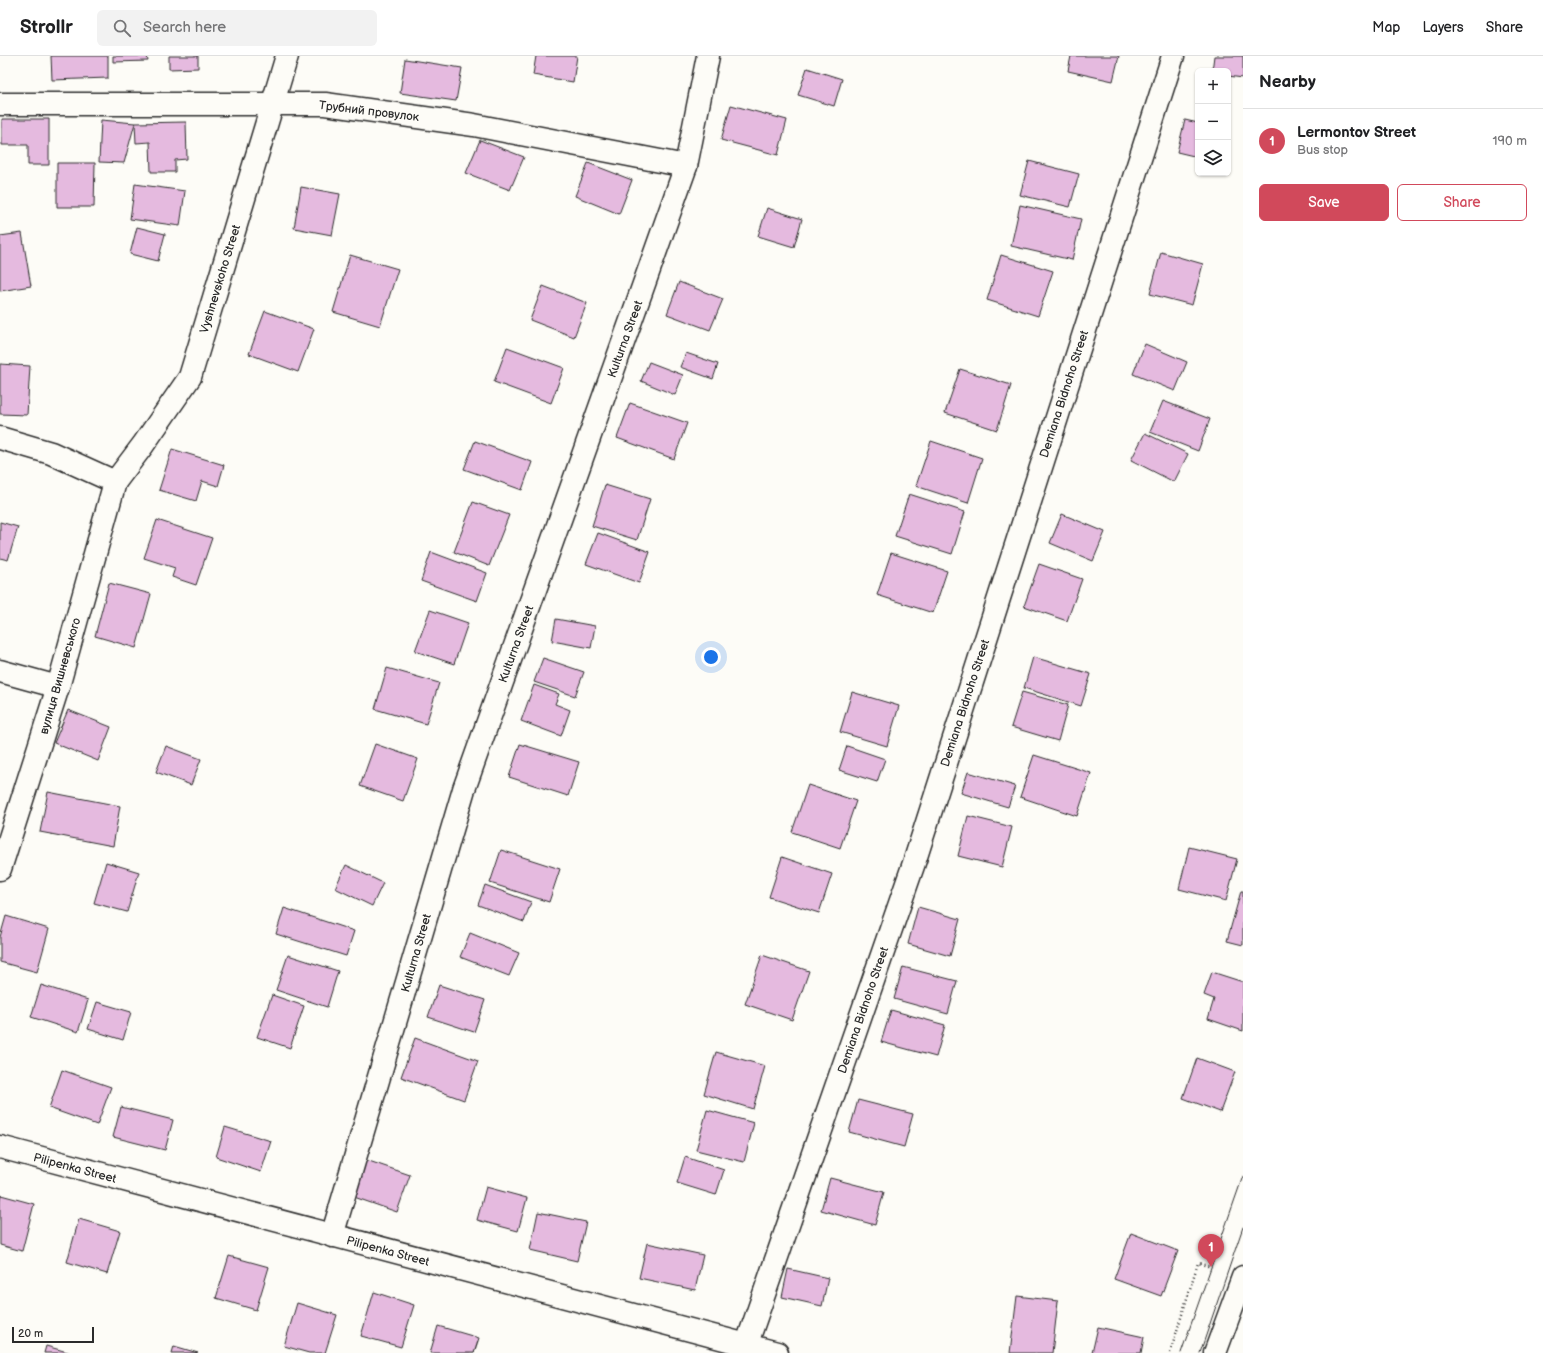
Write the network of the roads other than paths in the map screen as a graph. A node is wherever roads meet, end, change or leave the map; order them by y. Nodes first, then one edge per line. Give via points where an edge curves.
1 (287, 56) edge
2 (708, 56) edge
3 (1173, 56) edge
4 (0, 104) edge
5 (273, 104) junction
6 (686, 166) junction
7 (0, 438) edge
8 (115, 482) junction
9 (0, 671) edge
10 (58, 687) junction
11 (0, 869) edge
12 (0, 1148) edge
13 (332, 1236) junction
14 (1243, 1277) edge
15 (746, 1346) junction
16 (777, 1353) edge
17 (1215, 1353) edge

1 - 5 street, Vyshnevskoho Street
2 - 6 street, Kulturna Street
3 - 15 street, Demiana Bidnoho Street via 914,863
4 - 5 street, Трубний провулок
5 - 6 street, Трубний провулок via 325,104 474,125
5 - 8 street, Vyshnevskoho Street via 190,377
6 - 13 street, Kulturna Street via 464,789
7 - 8 street via 51,453
8 - 10 street, вулиця Вишневського
9 - 10 street
10 - 11 street, вулиця Вишневського
12 - 13 street, Pilipenka Street
13 - 15 street, Pilipenka Street
14 - 17 street
15 - 16 street, Pilipenka Street

